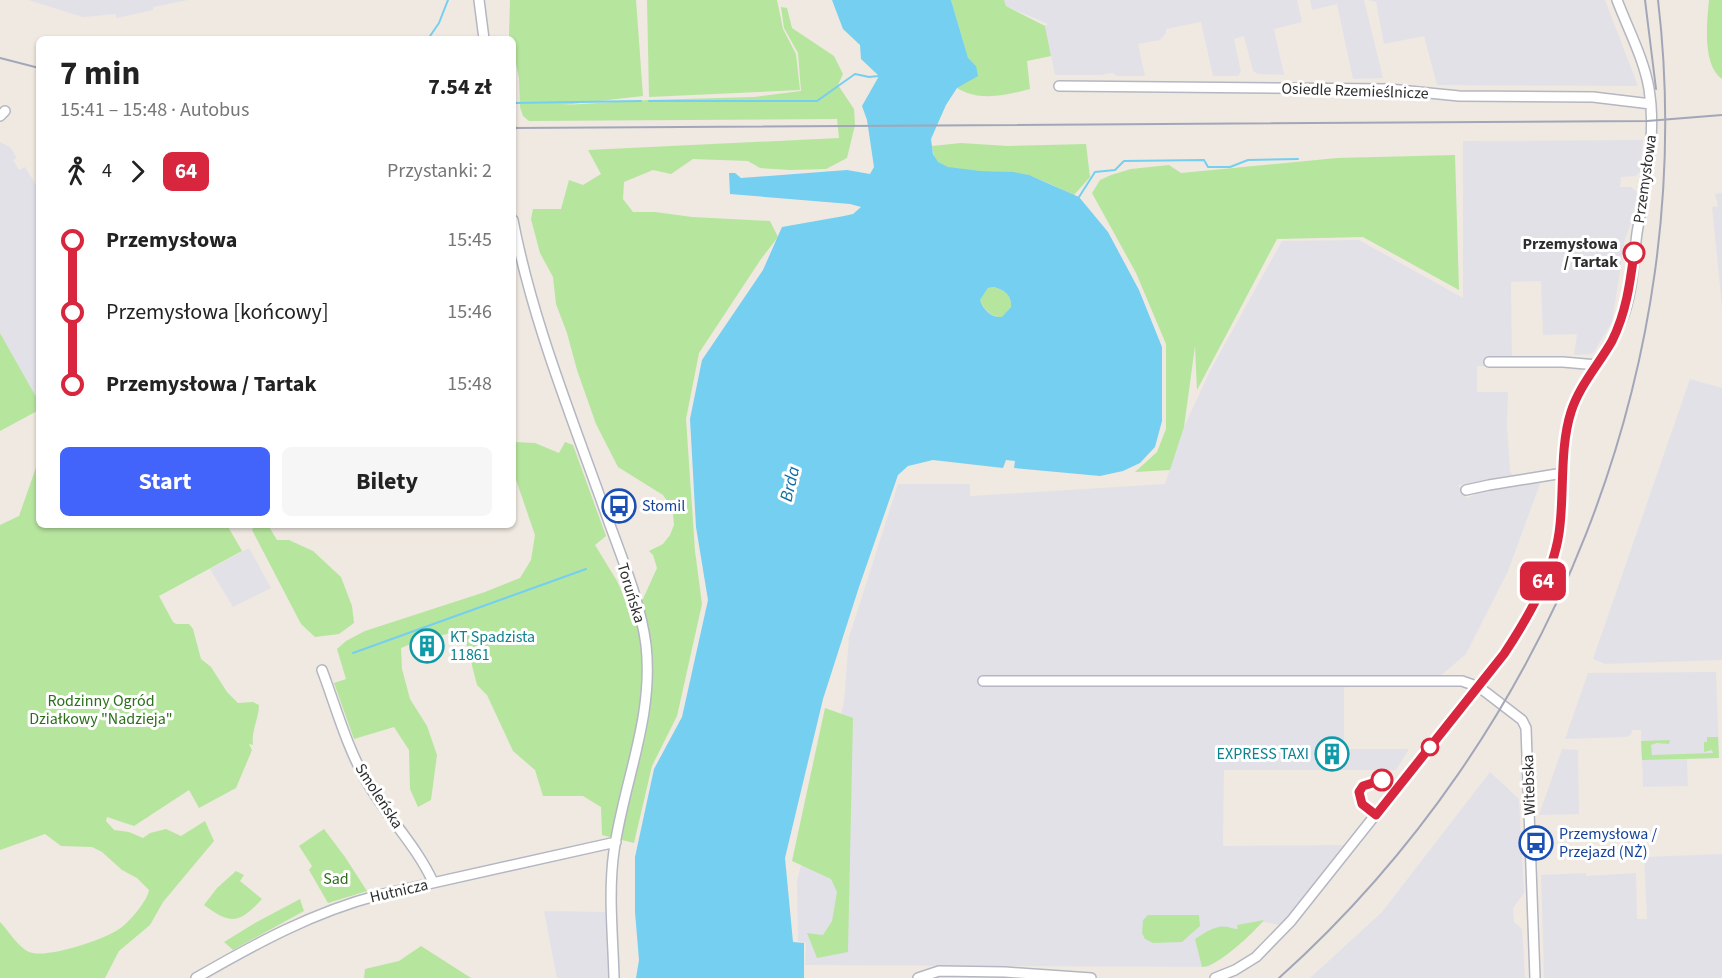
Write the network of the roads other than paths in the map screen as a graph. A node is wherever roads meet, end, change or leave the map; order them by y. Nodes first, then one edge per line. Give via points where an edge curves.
1 (479, 0) edge
2 (1617, 0) edge
3 (484, 36) edge
4 (1059, 86) dead end
5 (1651, 104) junction
6 (516, 233) edge
7 (524, 268) junction
8 (516, 270) edge
9 (1489, 362) dead end
10 (1597, 365) junction
11 (1563, 473) junction
12 (1466, 490) dead end
13 (322, 670) dead end
14 (983, 681) dead end
15 (1479, 687) junction
16 (616, 842) junction
17 (434, 882) junction
18 (195, 978) edge
19 (614, 978) edge
20 (918, 978) edge
21 (1091, 978) edge
22 (1215, 978) edge
23 (1535, 978) edge

1 - 3 street
2 - 5 street, Przemysłowa via 1646,78
4 - 5 street, Osiedle Rzemieślnicze via 1389,89 1459,96 1593,97
5 - 10 street, Przemysłowa via 1652,132 1630,289 1622,320
6 - 7 street, Toruńska
7 - 8 street
7 - 16 street, Toruńska via 540,326 633,594 645,644 646,708
9 - 10 street
10 - 11 street, Przemysłowa via 1571,410
11 - 12 street
11 - 15 street, Przemysłowa via 1560,526 1552,561 1516,636
13 - 17 street, Smoleńska via 367,782
14 - 15 street via 1462,681
15 - 22 street, Przemysłowa via 1271,943 1246,964
15 - 23 street, Witebska via 1522,720 1526,728
16 - 17 street, Hutnicza
16 - 19 street, Toruńska via 612,882
17 - 18 street, Hutnicza via 316,915
20 - 21 street via 951,971

